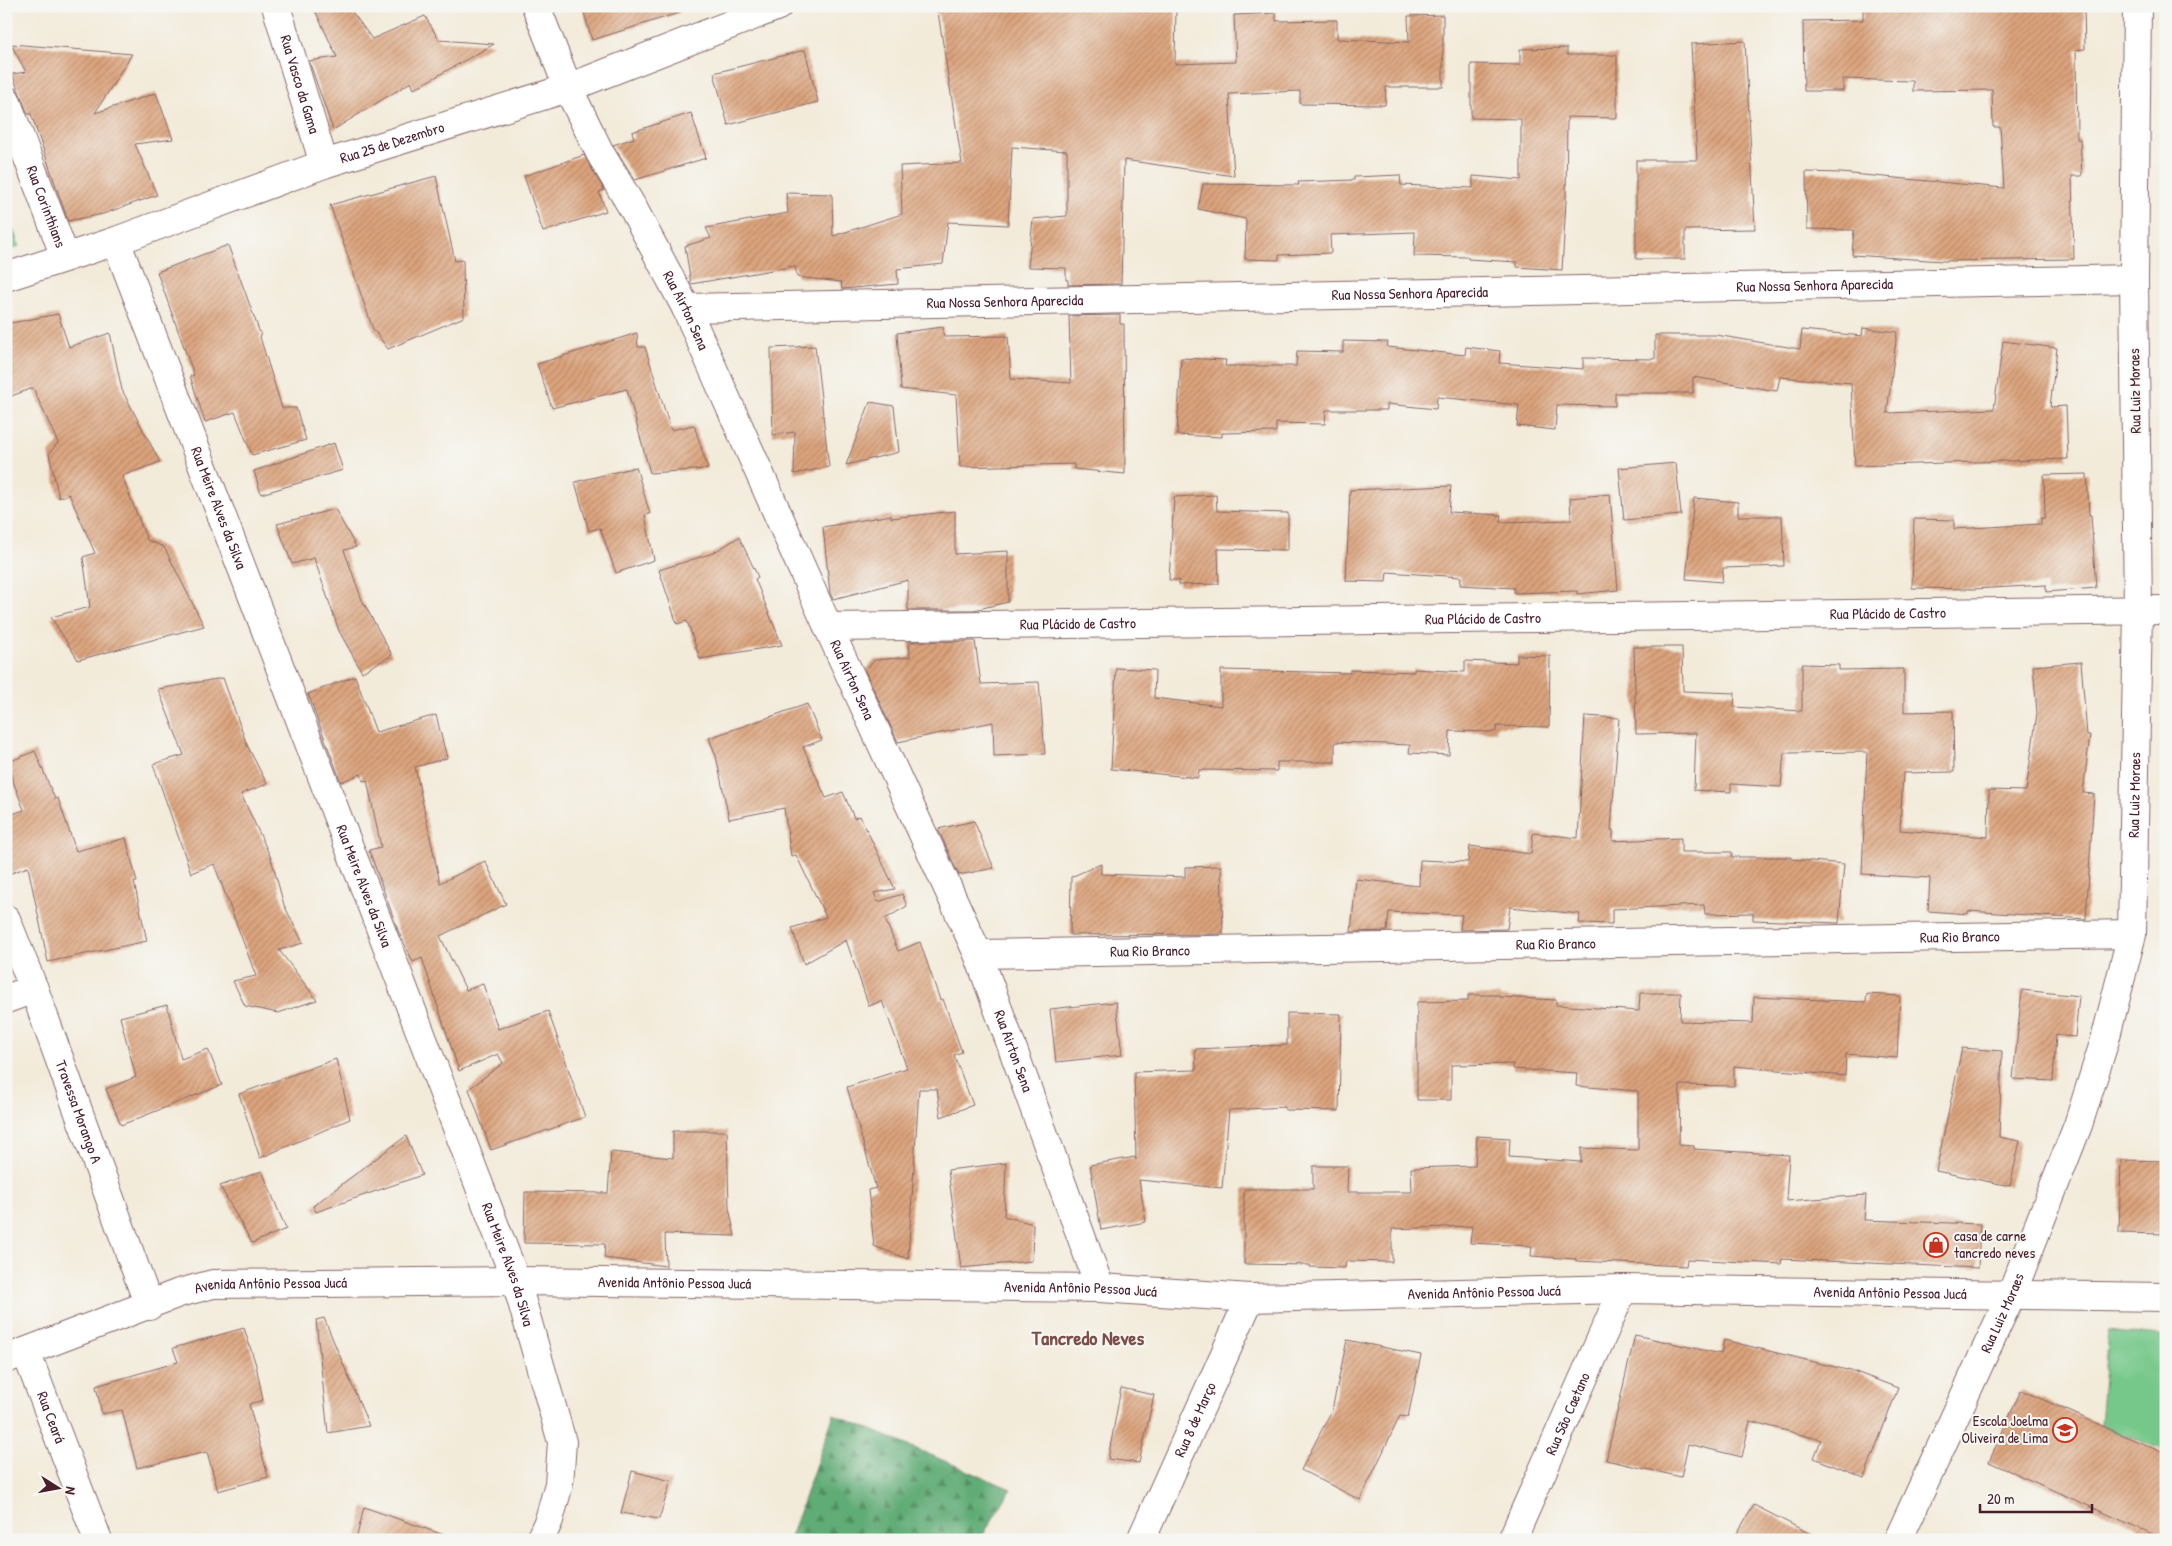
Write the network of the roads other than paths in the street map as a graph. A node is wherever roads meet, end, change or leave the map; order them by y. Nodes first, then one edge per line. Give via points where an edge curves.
1 (276, 6) edge
2 (536, 6) edge
3 (778, 6) edge
4 (2137, 6) edge
5 (568, 88) junction
6 (6, 100) edge
7 (324, 164) junction
8 (116, 241) junction
9 (65, 257) junction
10 (6, 277) edge
11 (2134, 279) junction
12 (686, 308) junction
13 (2138, 610) junction
14 (2166, 610) edge
15 (828, 627) junction
16 (6, 919) edge
17 (2132, 934) junction
18 (978, 954) junction
19 (34, 989) junction
20 (6, 999) edge
21 (516, 1281) junction
22 (1100, 1288) junction
23 (1623, 1289) junction
24 (2012, 1293) junction
25 (2166, 1297) edge
26 (1250, 1298) junction
27 (149, 1306) junction
28 (16, 1356) edge
29 (98, 1540) edge
30 (540, 1540) edge
31 (1141, 1540) edge
32 (1512, 1540) edge
33 (1898, 1540) edge

1 - 7 street, Rua Vasco da Gama
2 - 5 street, Rua Airton Sena
3 - 5 street, Rua 25 de Dezembro
4 - 11 street, Rua Luiz Moraes
5 - 7 street, Rua 25 de Dezembro
5 - 12 street, Rua Airton Sena via 600,154
6 - 9 street, Rua Corinthians
7 - 8 street, Rua 25 de Dezembro
8 - 9 street, Rua 25 de Dezembro
8 - 21 street, Rua Meire Alves da Silva
9 - 10 street, Rua 25 de Dezembro
11 - 12 street, Rua Nossa Senhora Aparecida
11 - 13 street, Rua Luiz Moraes
12 - 15 street, Rua Airton Sena
13 - 14 street, Rua Plácido de Castro
13 - 15 street, Rua Plácido de Castro
13 - 17 street, Rua Luiz Moraes
15 - 18 street, Rua Airton Sena
16 - 19 street, Travessa Morango A
17 - 18 street, Rua Rio Branco
17 - 24 street, Rua Luiz Moraes via 2078,1125
18 - 22 street, Rua Airton Sena
19 - 20 street
19 - 27 street, Travessa Morango A
21 - 22 street, Avenida Antônio Pessoa Jucá
21 - 27 street, Avenida Antônio Pessoa Jucá via 213,1284 179,1293
21 - 30 street, Rua Meire Alves da Silva via 562,1442 559,1484
22 - 26 street, Avenida Antônio Pessoa Jucá
23 - 24 street, Avenida Antônio Pessoa Jucá
23 - 26 street, Avenida Antônio Pessoa Jucá
23 - 32 street, Rua São Caetano
24 - 25 street, Avenida Antônio Pessoa Jucá
24 - 33 street, Rua Luiz Moraes
26 - 31 street, Rua 8 de Março
27 - 28 street, Avenida Antônio Pessoa Jucá
28 - 29 street, Rua Ceará

